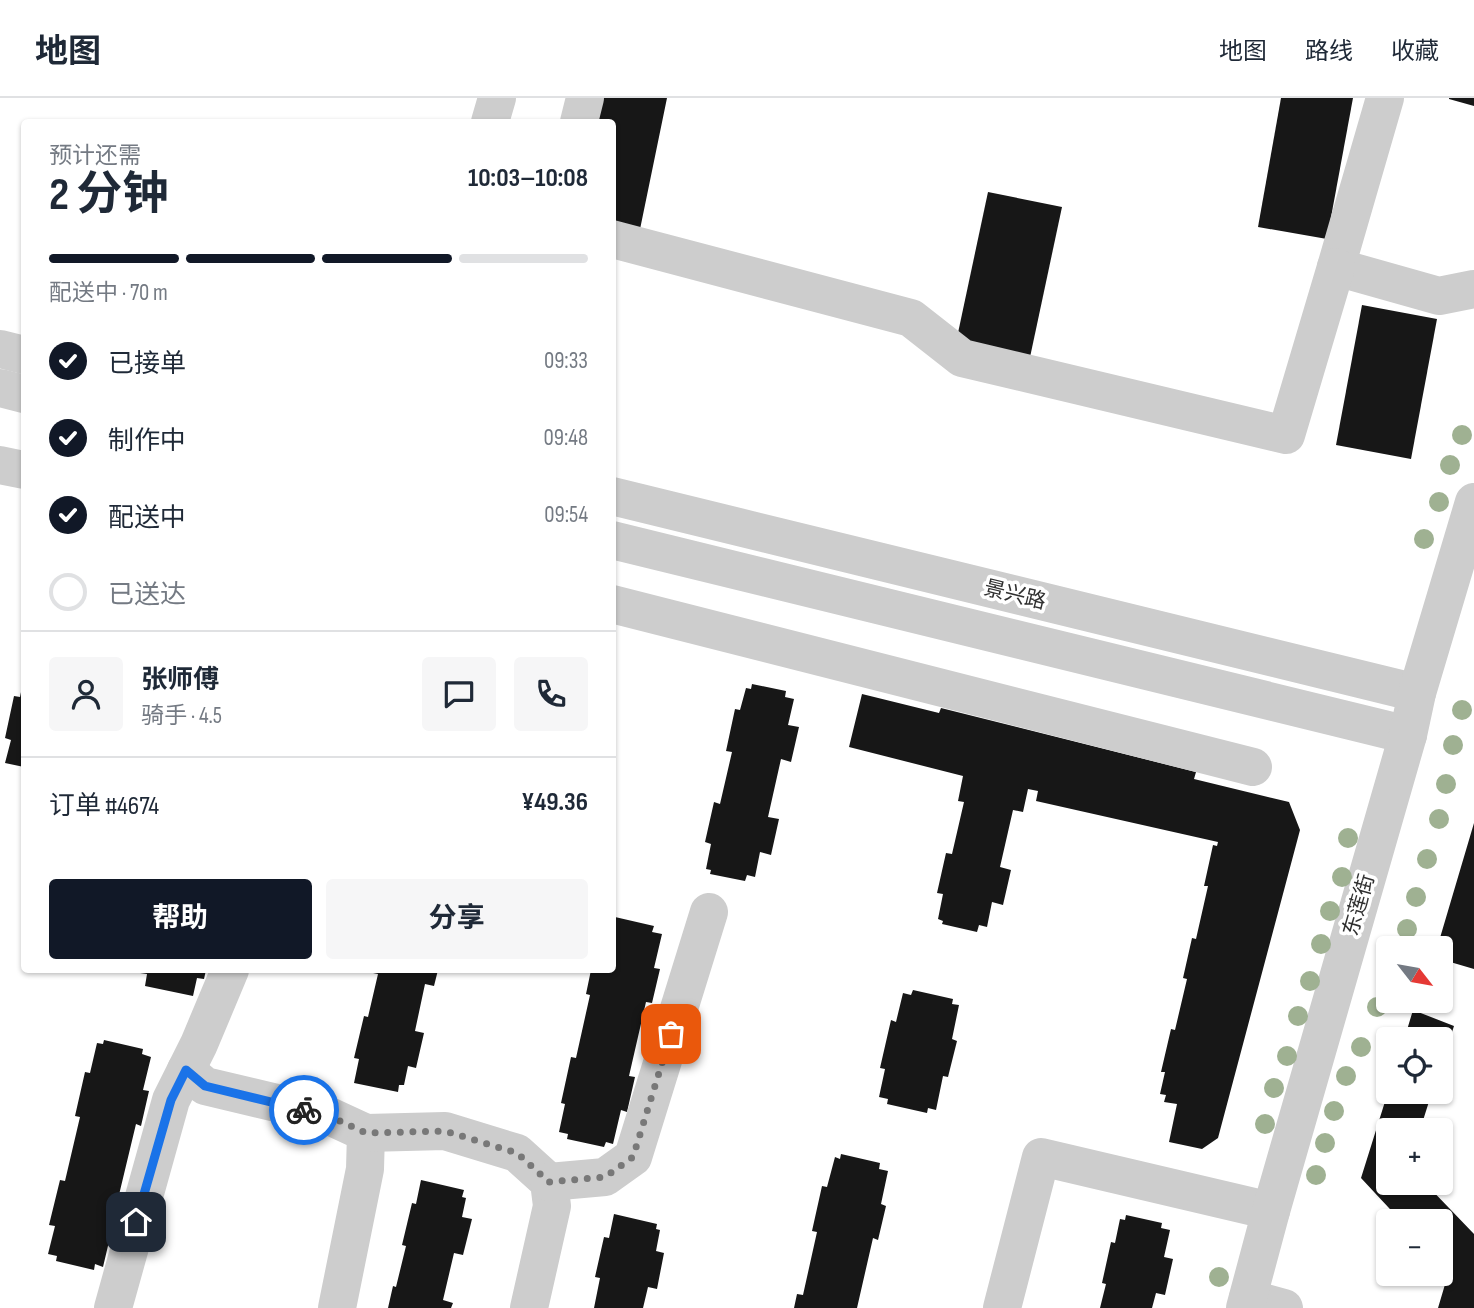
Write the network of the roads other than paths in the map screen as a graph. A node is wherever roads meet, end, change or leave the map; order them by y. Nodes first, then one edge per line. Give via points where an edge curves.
1 (497, 98) edge
2 (585, 98) edge
3 (1385, 98) edge
4 (492, 119) edge
5 (580, 119) edge
6 (616, 240) edge
7 (1336, 267) junction
8 (1474, 289) edge
9 (0, 349) edge
10 (21, 354) edge
11 (0, 388) edge
12 (21, 393) edge
13 (0, 465) edge
14 (21, 469) edge
15 (616, 497) edge
16 (1474, 502) edge
17 (616, 541) edge
18 (616, 605) edge
19 (1417, 693) junction
20 (1408, 735) junction
21 (1253, 767) dead end
22 (709, 912) dead end
23 (229, 973) edge
24 (186, 1070) junction
25 (366, 1133) junction
26 (549, 1182) junction
27 (1271, 1211) junction
28 (1246, 1303) edge
29 (113, 1308) edge
30 (337, 1308) edge
31 (529, 1308) edge
32 (1002, 1308) edge
33 (1284, 1308) edge

1 - 4 street
2 - 5 street
3 - 7 street
6 - 7 street via 911,318 962,358 1286,435
7 - 8 street via 1439,296
9 - 10 street
11 - 12 street
13 - 14 street
15 - 19 street, 景兴路
16 - 19 street, 东莲街
17 - 20 street, 景兴路
18 - 21 street
19 - 20 street, 东莲街
20 - 27 street, 东莲街
22 - 26 street via 633,1157 605,1177
23 - 24 street
24 - 25 street via 205,1086 327,1115
24 - 29 street via 171,1100
25 - 26 street via 445,1131 517,1153
25 - 30 street via 365,1169
26 - 31 street via 552,1206
27 - 28 street, 东莲街
27 - 32 street via 1041,1157
28 - 33 street

